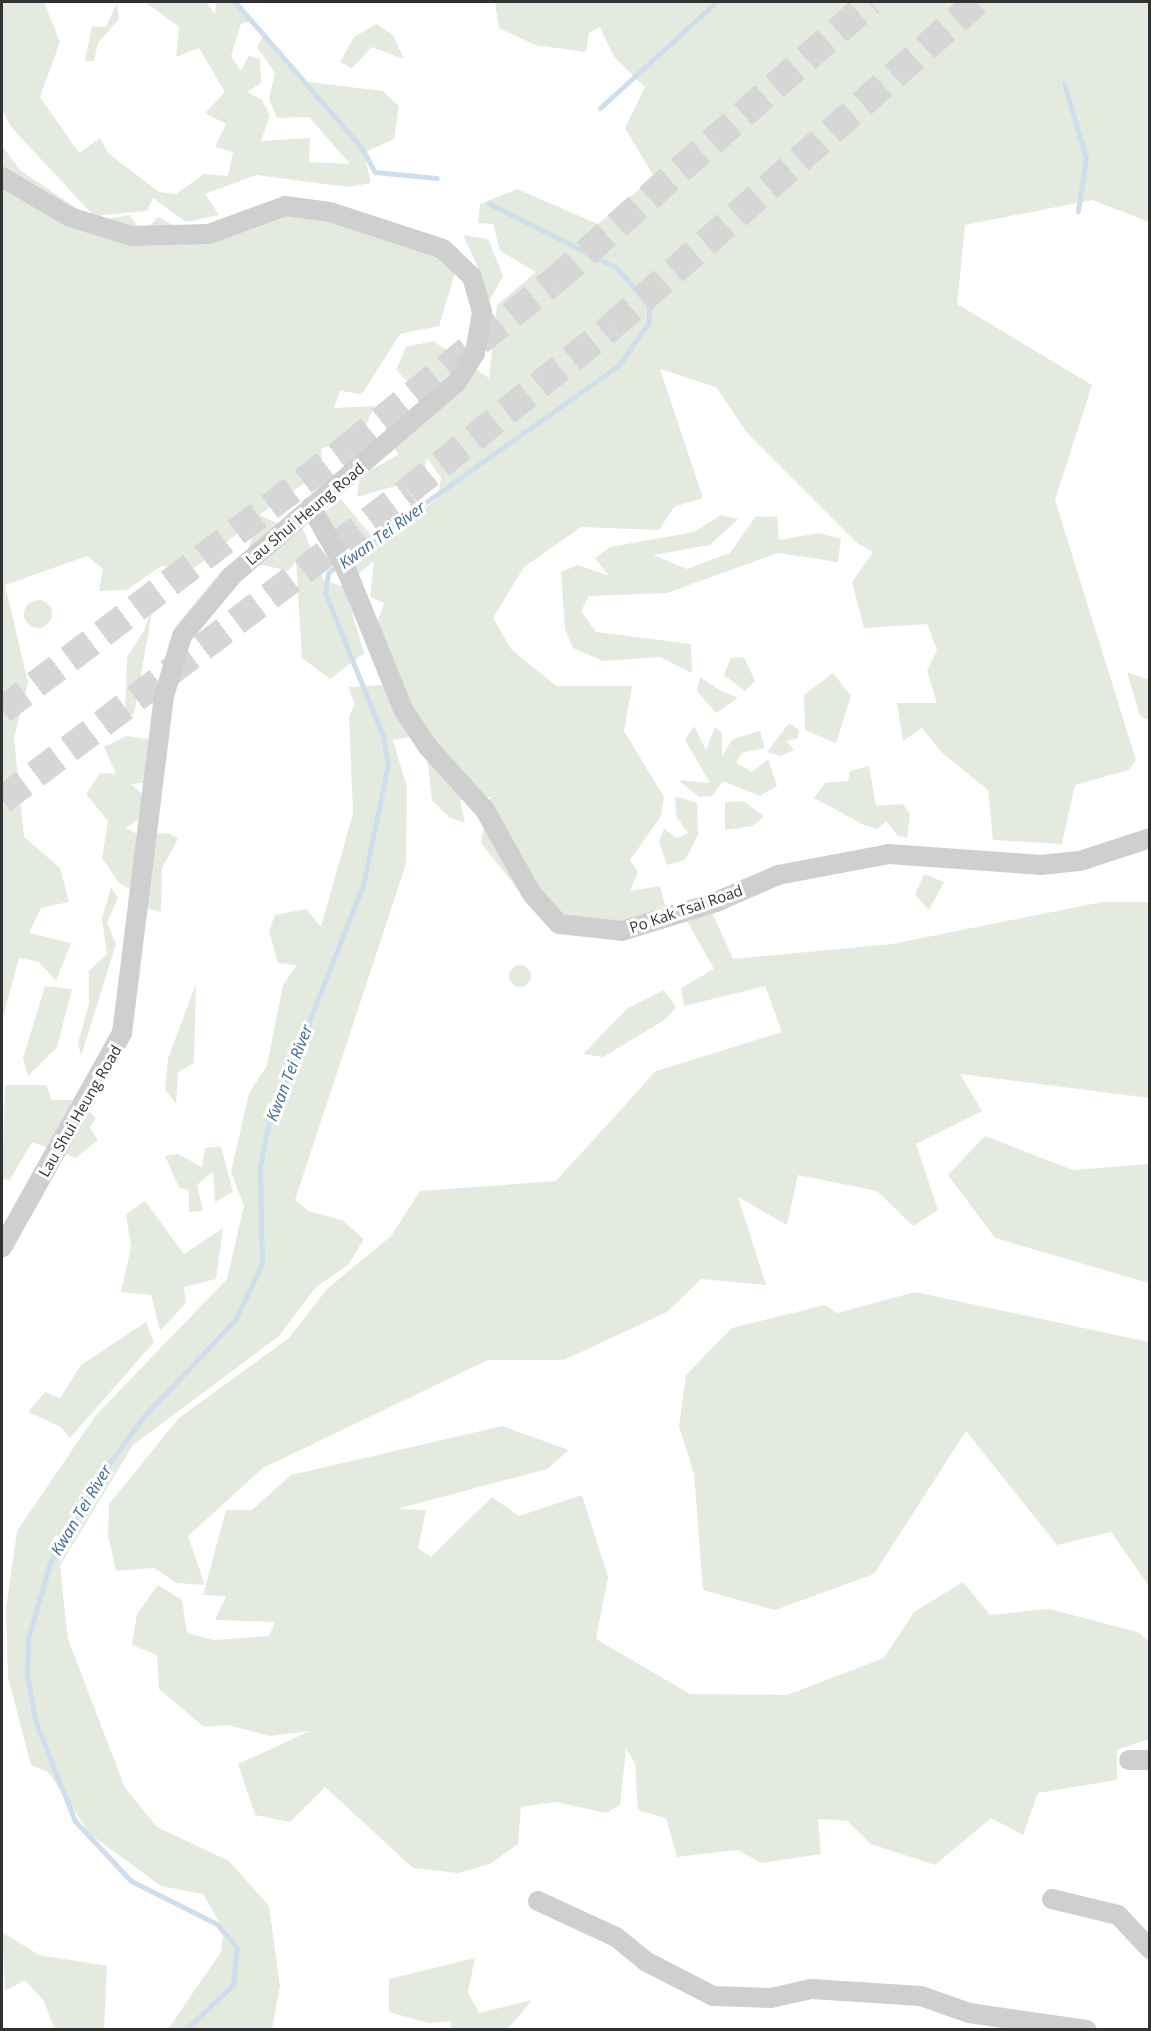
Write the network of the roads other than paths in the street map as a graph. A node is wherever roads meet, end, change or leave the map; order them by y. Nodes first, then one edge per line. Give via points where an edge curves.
1 (2, 177) edge
2 (311, 507) junction
3 (1149, 838) edge
4 (2, 1248) edge
5 (1129, 1760) dead end
6 (1149, 1760) edge
7 (1052, 1899) dead end
8 (538, 1901) dead end
9 (1149, 1949) edge
10 (1087, 2030) edge

1 - 2 street, Lau Shui Heung Road via 70,217 131,237 209,234 279,208 299,206 428,242 463,265 478,290 482,312 481,336 467,369 430,407
2 - 3 street, Po Kak Tsai Road via 343,563 404,711 428,747 485,810 531,894 559,924 622,931 716,902 778,875 889,854 1041,865 1080,861
2 - 4 street, Lau Shui Heung Road via 212,595 177,646 164,696 122,1034
5 - 6 street
7 - 9 street via 1118,1915
8 - 10 street via 616,1937 646,1962 713,1996 771,1998 811,1989 921,1996 969,2013

